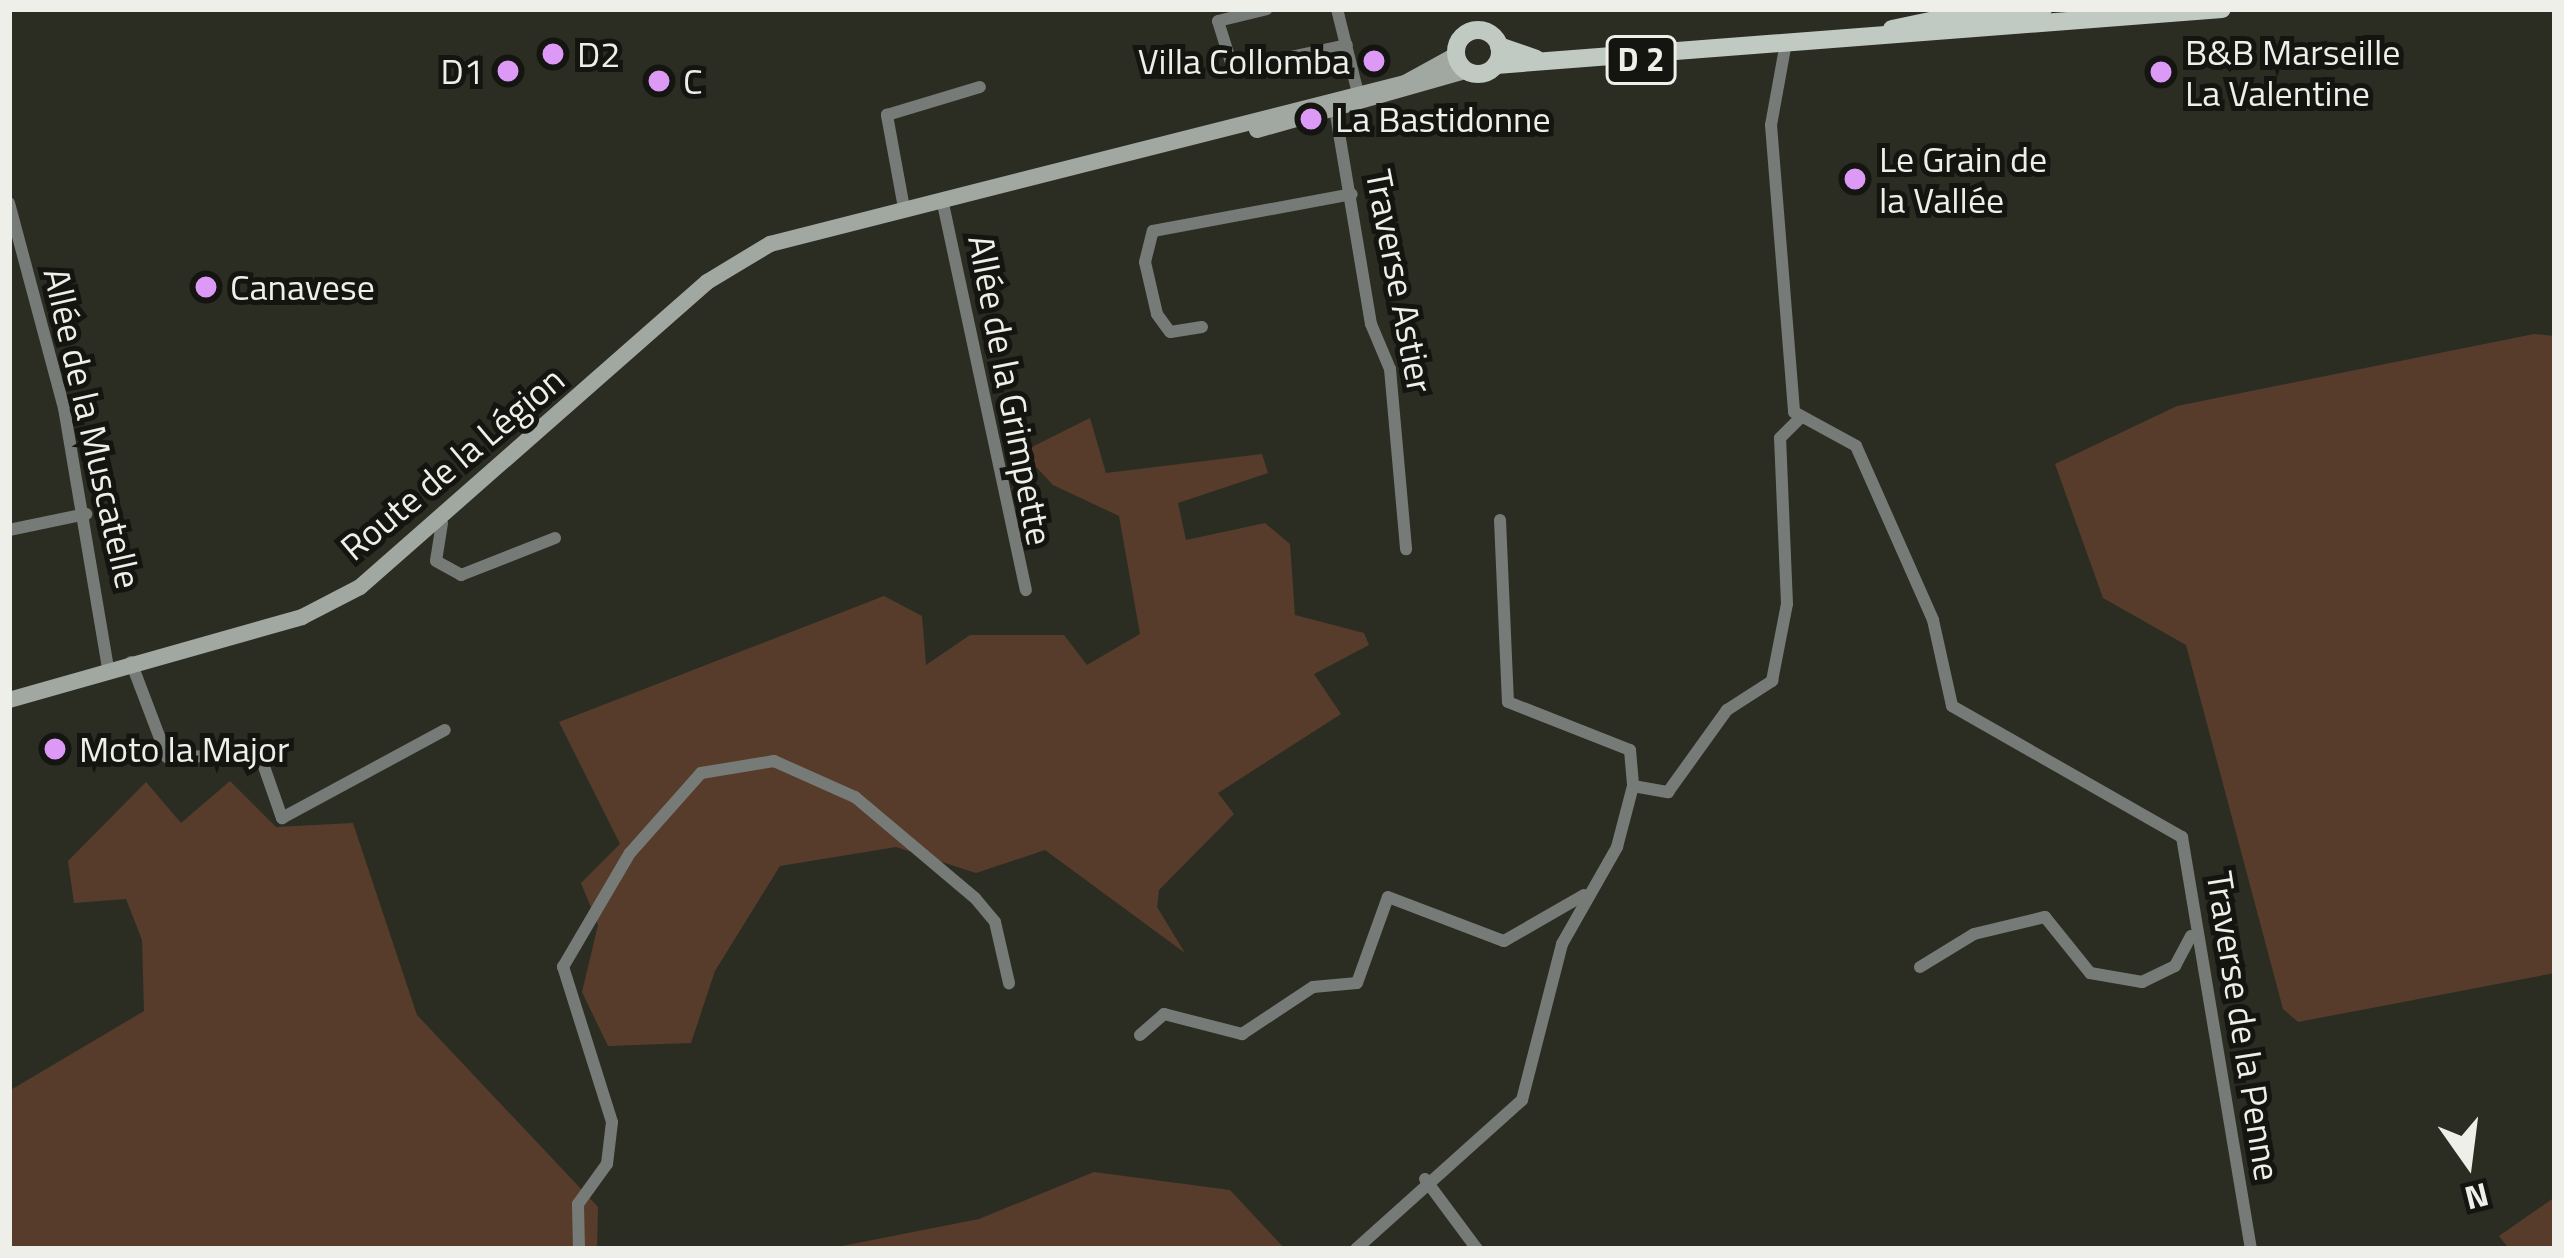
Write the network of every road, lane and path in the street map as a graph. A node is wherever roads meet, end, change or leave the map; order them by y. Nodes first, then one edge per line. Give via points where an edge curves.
1 (1268, 9) edge
2 (1337, 9) edge
3 (1478, 9) edge
4 (1987, 9) edge
5 (2043, 9) edge
6 (2183, 9) edge
7 (2222, 9) edge
8 (2159, 14) junction
9 (1901, 28) junction
10 (1482, 31) junction
11 (1791, 43) junction
12 (1346, 45) junction
13 (1758, 51) junction
14 (1498, 55) junction
15 (1461, 63) junction
16 (1248, 66) dead end
17 (1233, 69) dead end
18 (1773, 74) junction
19 (980, 87) dead end
20 (1360, 101) junction
21 (1335, 107) junction
22 (1352, 194) junction
23 (942, 199) junction
24 (9, 203) edge
25 (904, 208) junction
26 (1202, 327) dead end
27 (1799, 419) junction
28 (86, 514) junction
29 (1500, 520) dead end
30 (442, 523) junction
31 (9, 530) edge
32 (555, 538) dead end
33 (1406, 549) dead end
34 (1026, 590) dead end
35 (131, 662) junction
36 (108, 668) junction
37 (9, 700) edge
38 (445, 730) dead end
39 (1633, 786) junction
40 (1591, 892) junction
41 (2192, 935) junction
42 (1920, 967) dead end
43 (1009, 983) dead end
44 (1140, 1035) dead end
45 (1425, 1179) junction
46 (579, 1249) edge
47 (1356, 1249) edge
48 (1477, 1249) edge
49 (2251, 1249) edge

1 - 17 street via 1218,21
2 - 12 street
3 - 10 main road
4 - 9 main road, D 2
5 - 9 main road
6 - 8 main road, D 2
7 - 8 main road, D 2
8 - 11 main road, D 2
9 - 11 main road, D 2
10 - 14 main road
10 - 15 main road via 1460,39
11 - 13 main road, D 2
11 - 14 main road, D 2 via 1537,60
11 - 18 street
12 - 16 street
12 - 20 street
13 - 14 main road, D 2
13 - 18 street
14 - 15 main road
15 - 20 main road, Route de la Légion
18 - 27 street via 1777,241
19 - 25 street via 887,116
20 - 21 main road, Route de la Légion
21 - 22 street, Traverse Astier
21 - 23 main road, Route de la Légion
22 - 26 street via 1153,231 1145,262 1157,314 1170,332
22 - 33 street, Traverse Astier via 1401,472
23 - 25 main road, Route de la Légion
23 - 34 street, Allée de la Grimpette
24 - 28 street, Allée de la Muscatelle
25 - 30 main road, Route de la Légion via 830,225 707,282
27 - 39 street via 1780,438 1787,604 1772,681 1716,721 1668,792
27 - 41 street, Traverse de la Penne via 1839,428 1856,446 1933,620 1952,706 2174,829
28 - 31 street
28 - 36 street, Allée de la Muscatelle
29 - 39 street via 1508,703 1630,750
30 - 32 street via 436,561 461,575
30 - 35 main road, Route de la Légion via 302,617
35 - 36 main road, Route de la Légion
35 - 38 street via 167,757 260,755 282,818
36 - 37 main road, Route de la Légion
39 - 40 street
40 - 44 street via 1504,941 1388,897 1358,983 1312,987 1242,1034 1164,1013
40 - 45 street via 1562,944 1522,1100
41 - 42 street via 2175,966 2142,982 2090,974 2045,917 1974,934
41 - 49 street, Traverse de la Penne
43 - 46 street via 995,922 855,797 774,761 701,773 629,853 563,967 613,1122 607,1165 578,1204
45 - 47 street
45 - 48 street

